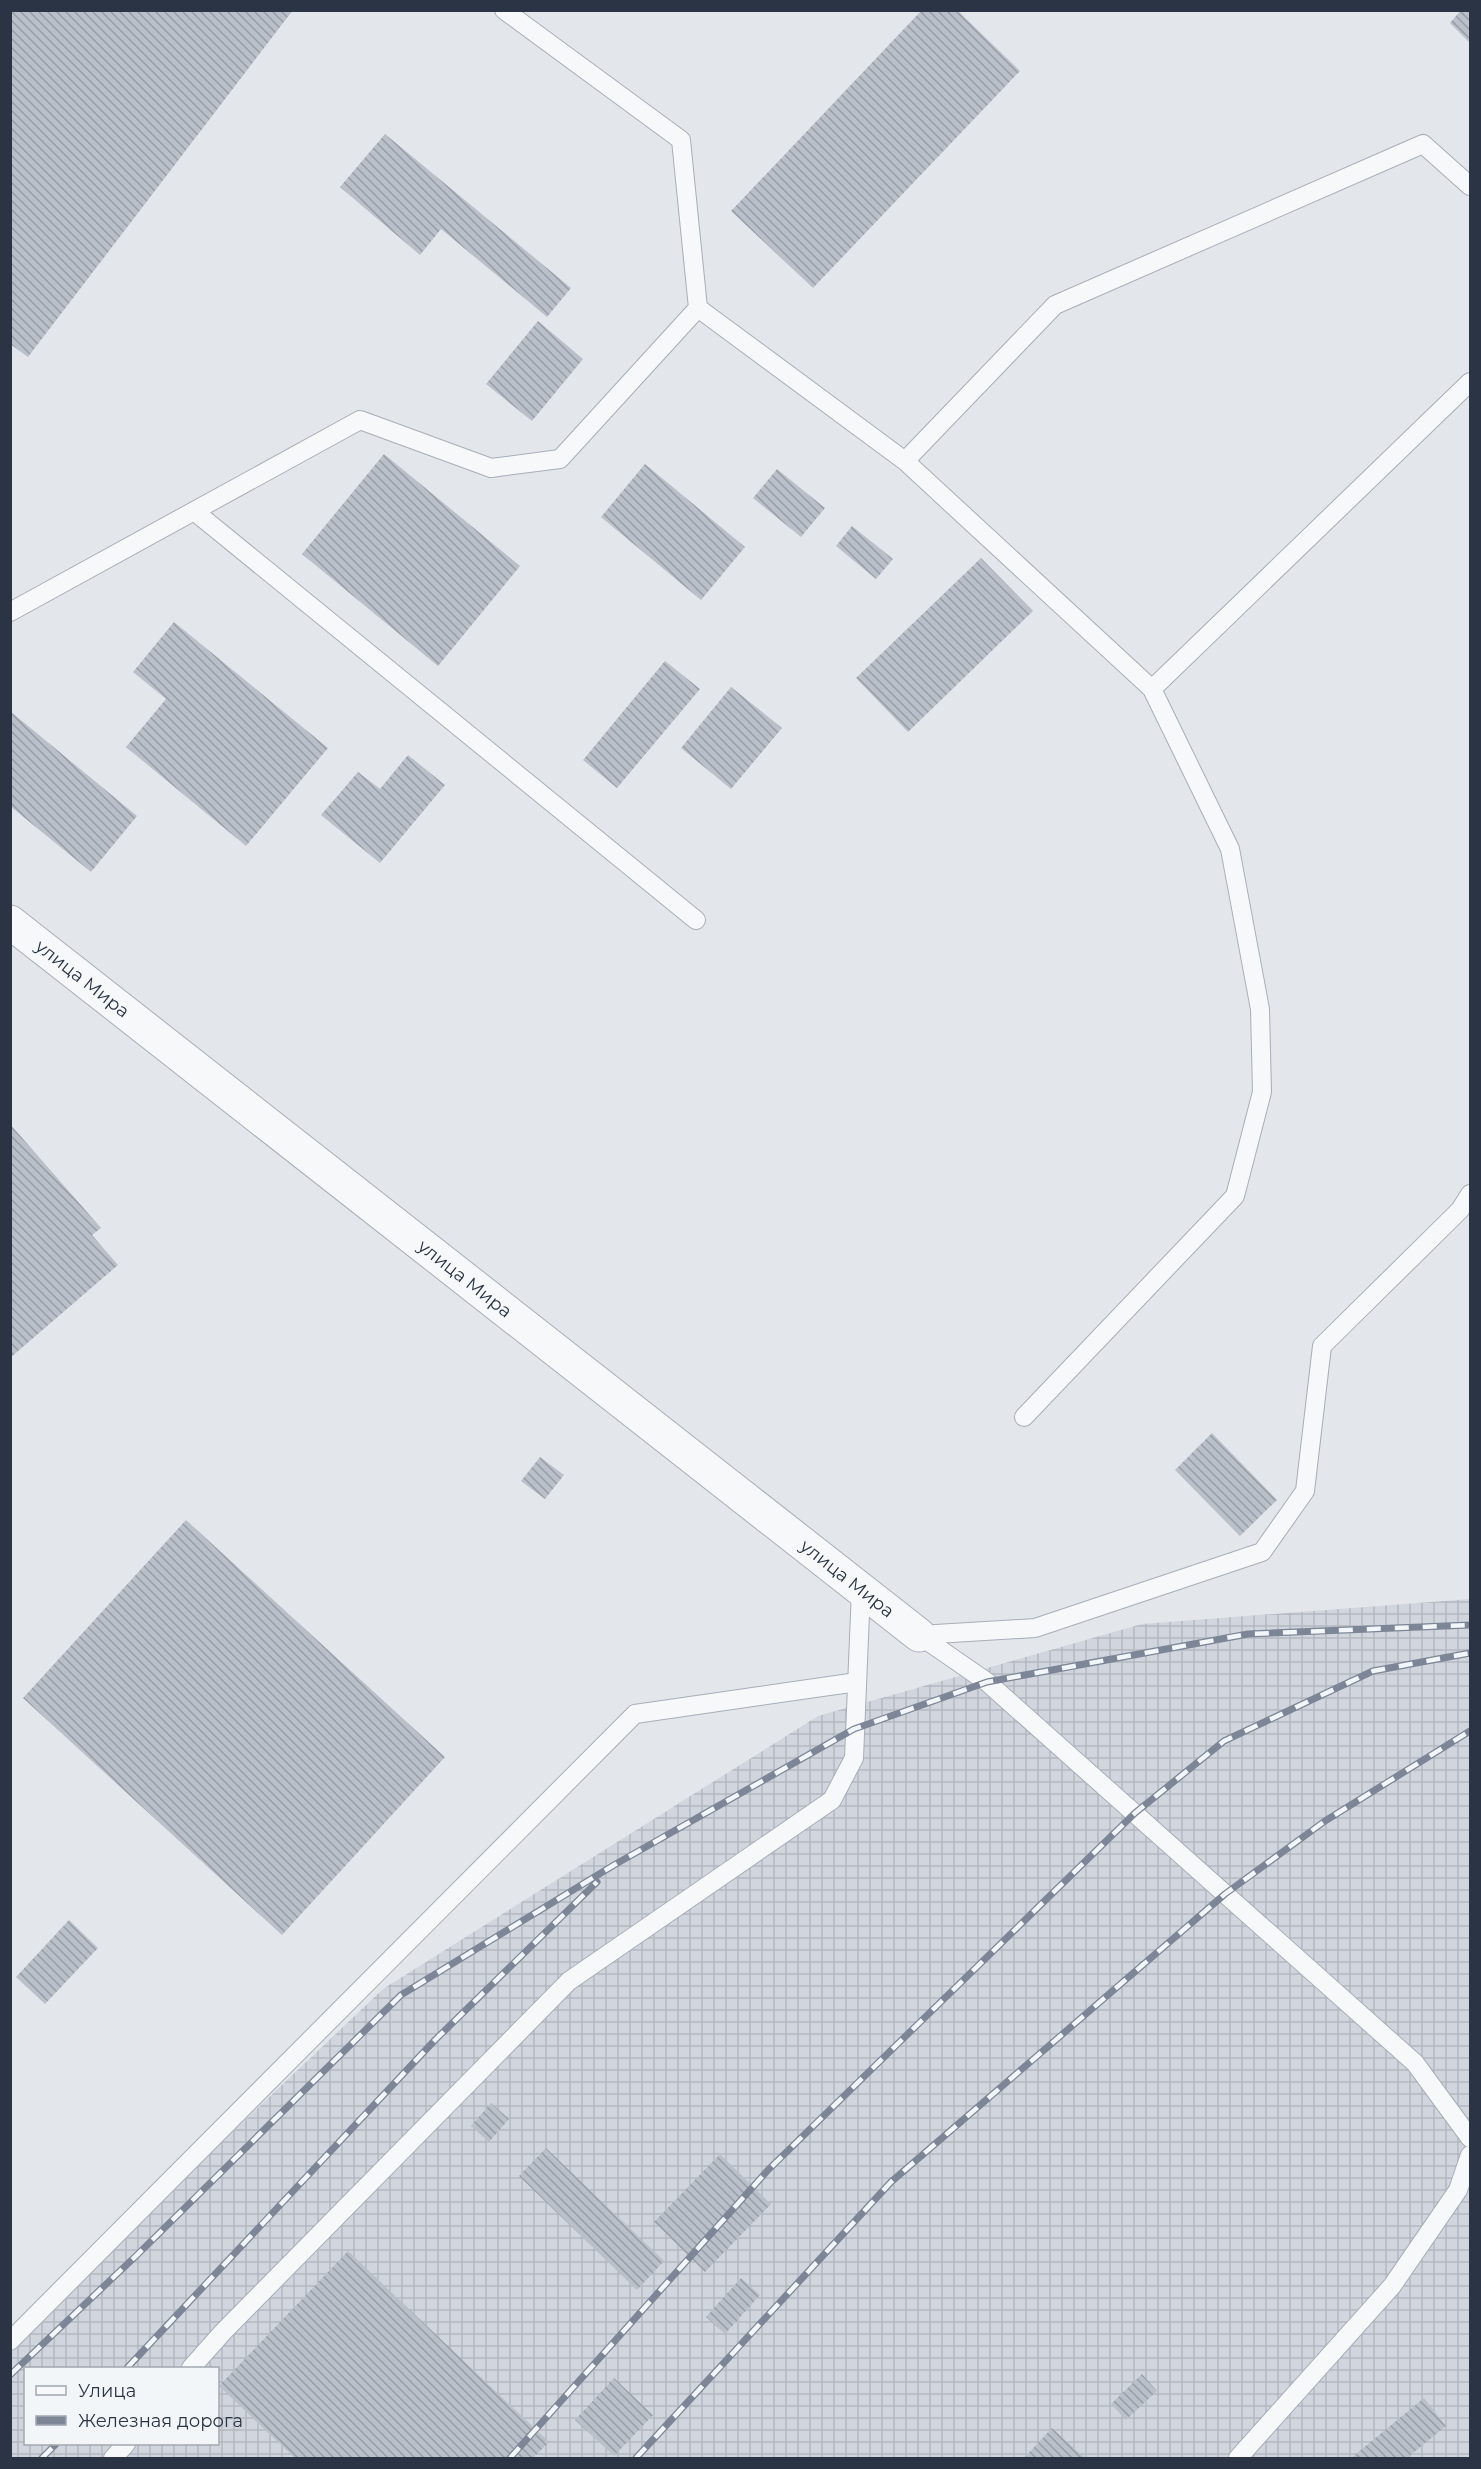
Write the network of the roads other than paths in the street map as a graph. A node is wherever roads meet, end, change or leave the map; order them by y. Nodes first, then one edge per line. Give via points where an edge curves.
1 (504, 10) edge
2 (1470, 186) edge
3 (698, 308) junction
4 (1470, 382) edge
5 (905, 460) junction
6 (194, 511) junction
7 (10, 612) edge
8 (1152, 689) junction
9 (696, 920) dead end
10 (10, 922) edge
11 (1470, 1194) edge
12 (1024, 1417) dead end
13 (861, 1590) junction
14 (919, 1635) junction
15 (857, 1682) junction
16 (1470, 2138) edge
17 (1470, 2155) edge
18 (10, 2341) edge
19 (192, 2367) edge
20 (125, 2445) edge
21 (113, 2458) edge
22 (1238, 2458) edge

1 - 3 lane via 681,140
2 - 5 lane via 1423,144 1055,305
3 - 5 lane
3 - 6 lane via 560,459 491,468 360,420
4 - 8 lane
5 - 8 lane
6 - 7 lane
6 - 9 lane
8 - 12 lane via 1230,849 1260,1009 1262,1092 1235,1196
10 - 13 street, улица Мира
11 - 14 lane via 1460,1210 1322,1346 1305,1491 1262,1552 1035,1628
13 - 14 street, улица Мира
13 - 15 lane
14 - 16 lane via 987,1682 1415,2063
15 - 18 lane via 635,1714
15 - 19 lane via 854,1758 832,1800 569,1981
17 - 22 lane via 1458,2190 1392,2286
20 - 21 lane

